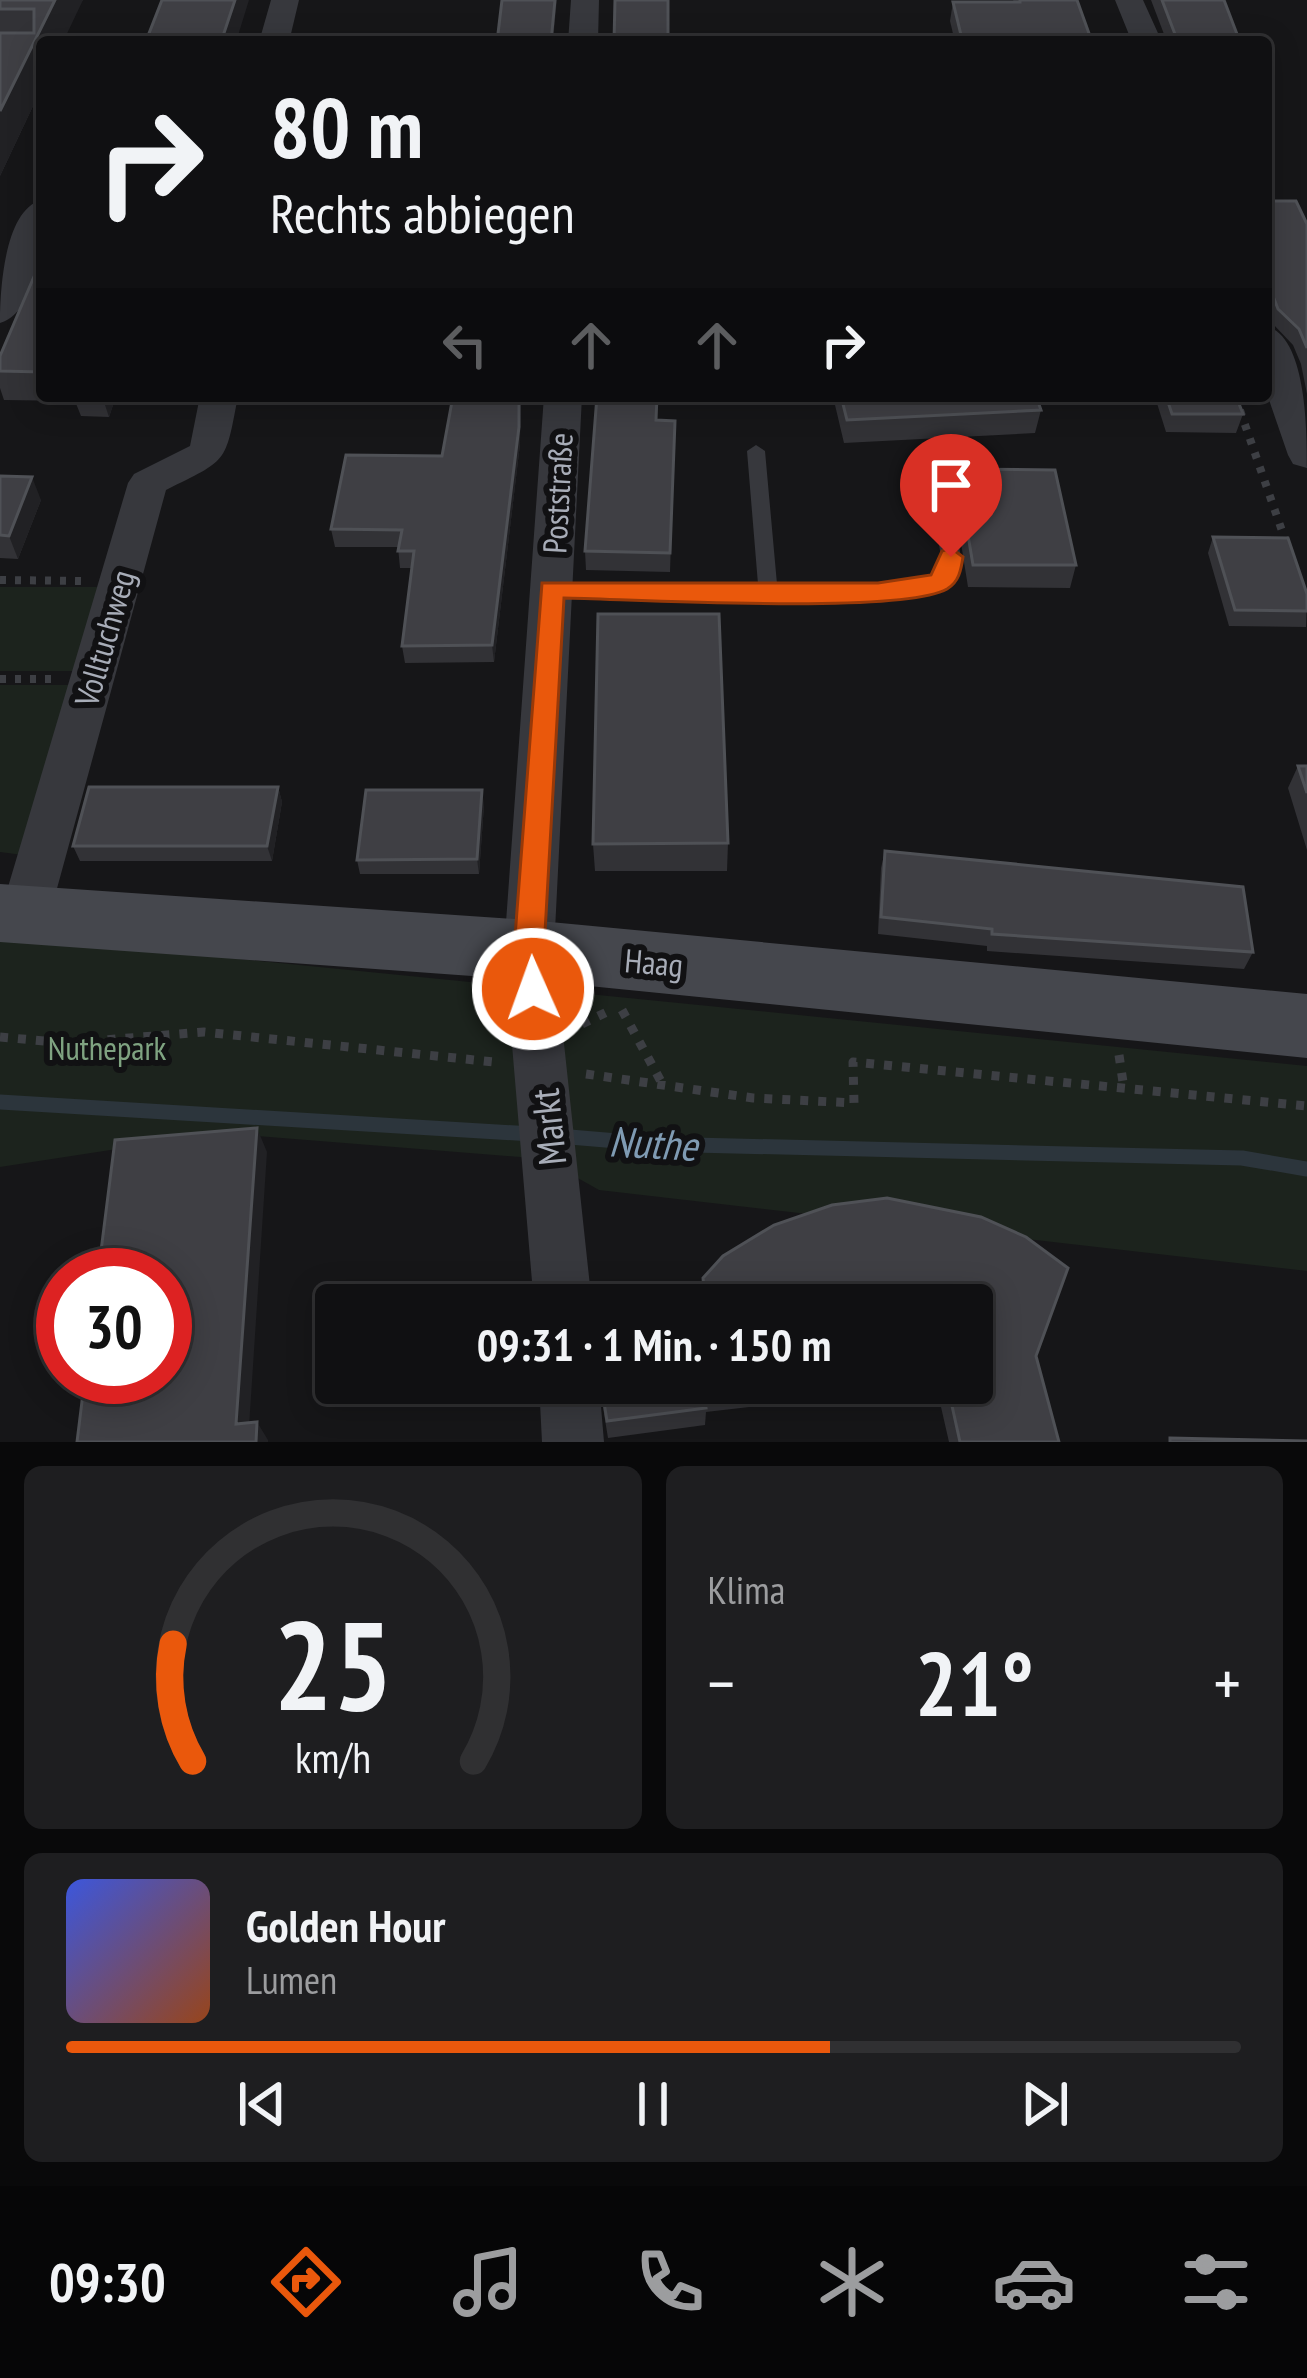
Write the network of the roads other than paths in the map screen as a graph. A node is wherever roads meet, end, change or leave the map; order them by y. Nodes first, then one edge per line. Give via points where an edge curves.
1 (285, 0) edge
2 (585, 0) edge
3 (1130, 0) edge
4 (276, 36) edge
5 (584, 36) edge
6 (1145, 36) edge
7 (36, 223) edge
8 (3, 296) edge
9 (1272, 354) edge
10 (218, 402) edge
11 (563, 402) edge
12 (756, 452) dead end
13 (1307, 454) edge
14 (940, 494) dead end
15 (551, 589) junction
16 (768, 591) junction
17 (13, 914) edge
18 (529, 950) junction
19 (1307, 1026) edge
20 (561, 1284) edge
21 (570, 1404) edge
22 (573, 1442) edge

1 - 4 street
2 - 5 street
3 - 6 street
7 - 8 street
9 - 13 street
10 - 17 street, Volltuchweg via 208,453 148,484
11 - 15 street, Poststraße
12 - 16 lane
14 - 16 lane via 951,557 938,583 878,592
15 - 16 lane
15 - 18 street, Poststraße
17 - 18 main road, Haag
18 - 19 main road, Haag
18 - 20 street, Markt via 567,1065 553,1169
21 - 22 street

